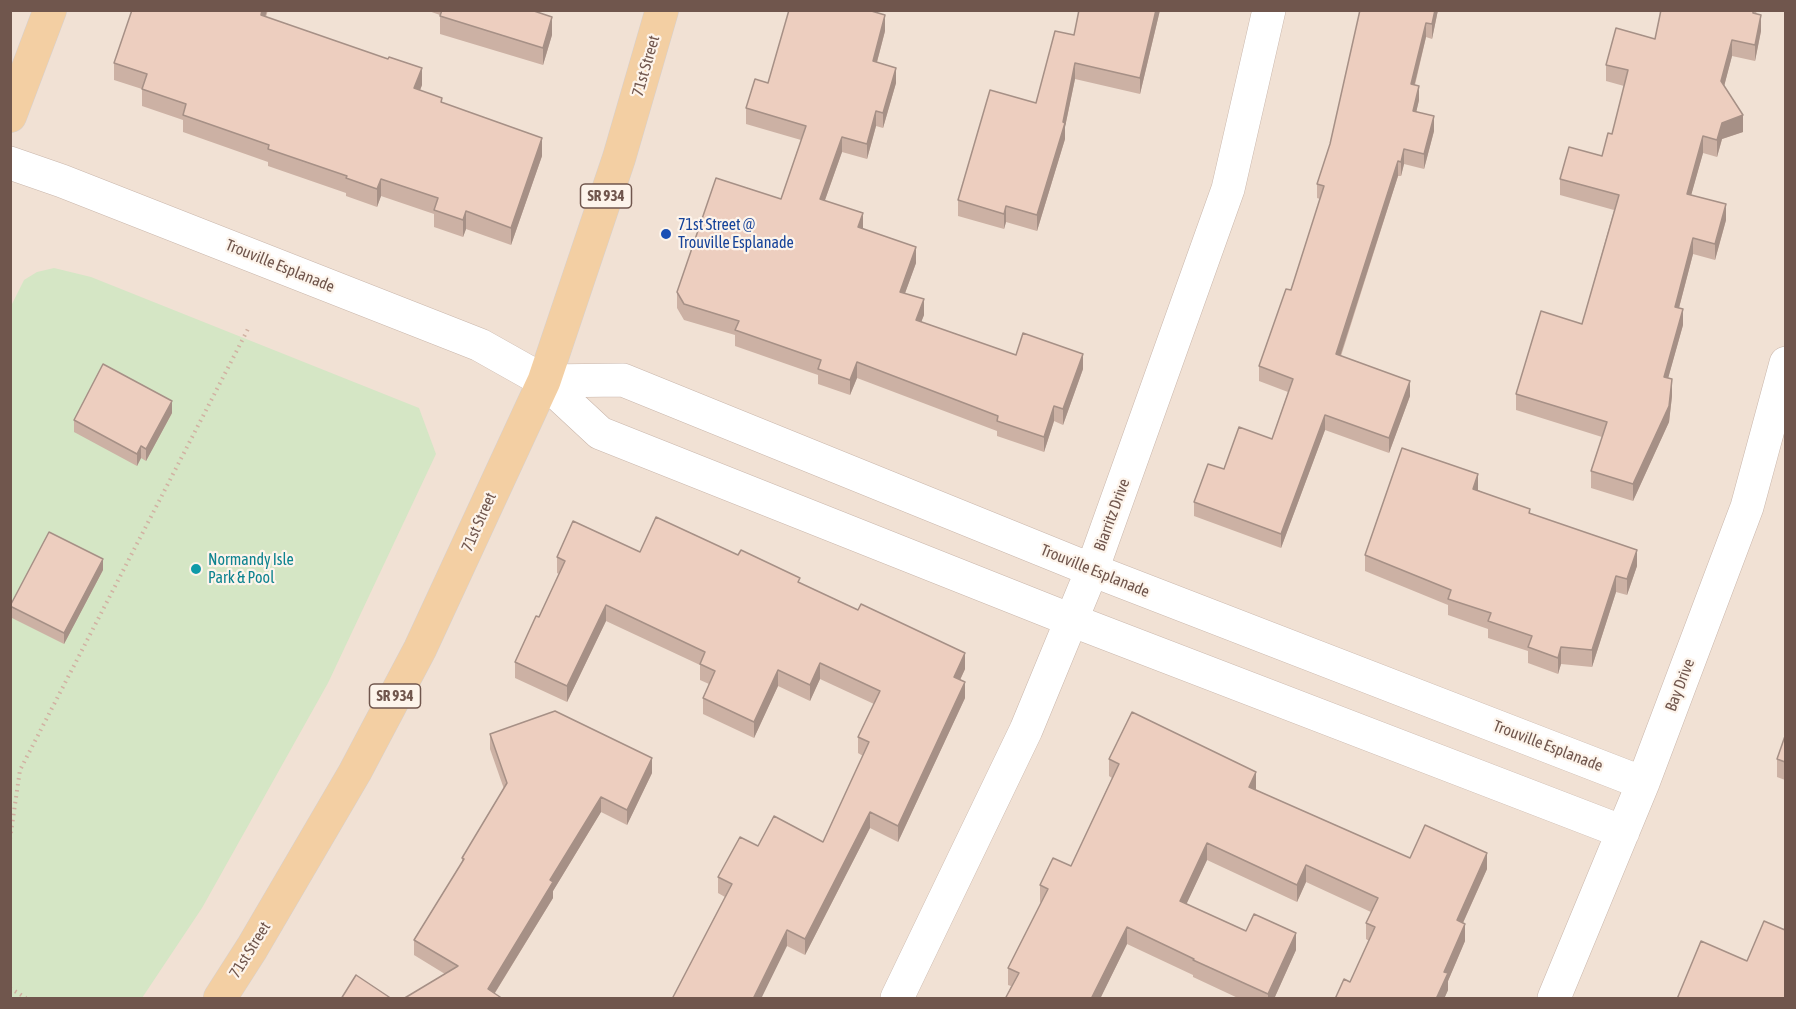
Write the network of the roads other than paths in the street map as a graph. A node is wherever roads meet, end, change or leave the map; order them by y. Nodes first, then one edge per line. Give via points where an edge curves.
1 (50, 10) edge
2 (662, 10) edge
3 (1269, 10) edge
4 (10, 116) edge
5 (10, 163) edge
6 (1785, 363) edge
7 (544, 381) junction
8 (1092, 570) junction
9 (1071, 620) junction
10 (1643, 783) junction
11 (1623, 832) junction
12 (220, 999) edge
13 (897, 999) edge
14 (1554, 999) edge

1 - 4 main road
2 - 7 main road, 71st Street / SR 934 via 619,158
3 - 8 street, Biarritz Drive via 1228,189
5 - 7 street, Trouville Esplanade via 480,345
6 - 10 street, Bay Drive via 1747,507
7 - 8 street, Trouville Esplanade via 623,380
7 - 9 street, Trouville Esplanade via 600,433
7 - 12 main road, 71st Street / SR 934 via 415,659 349,782
8 - 9 street, Biarritz Drive
8 - 10 street, Trouville Esplanade
9 - 11 street, Trouville Esplanade
9 - 13 street, Biarritz Drive via 1026,730
10 - 11 street, Bay Drive
11 - 14 street, Bay Drive

